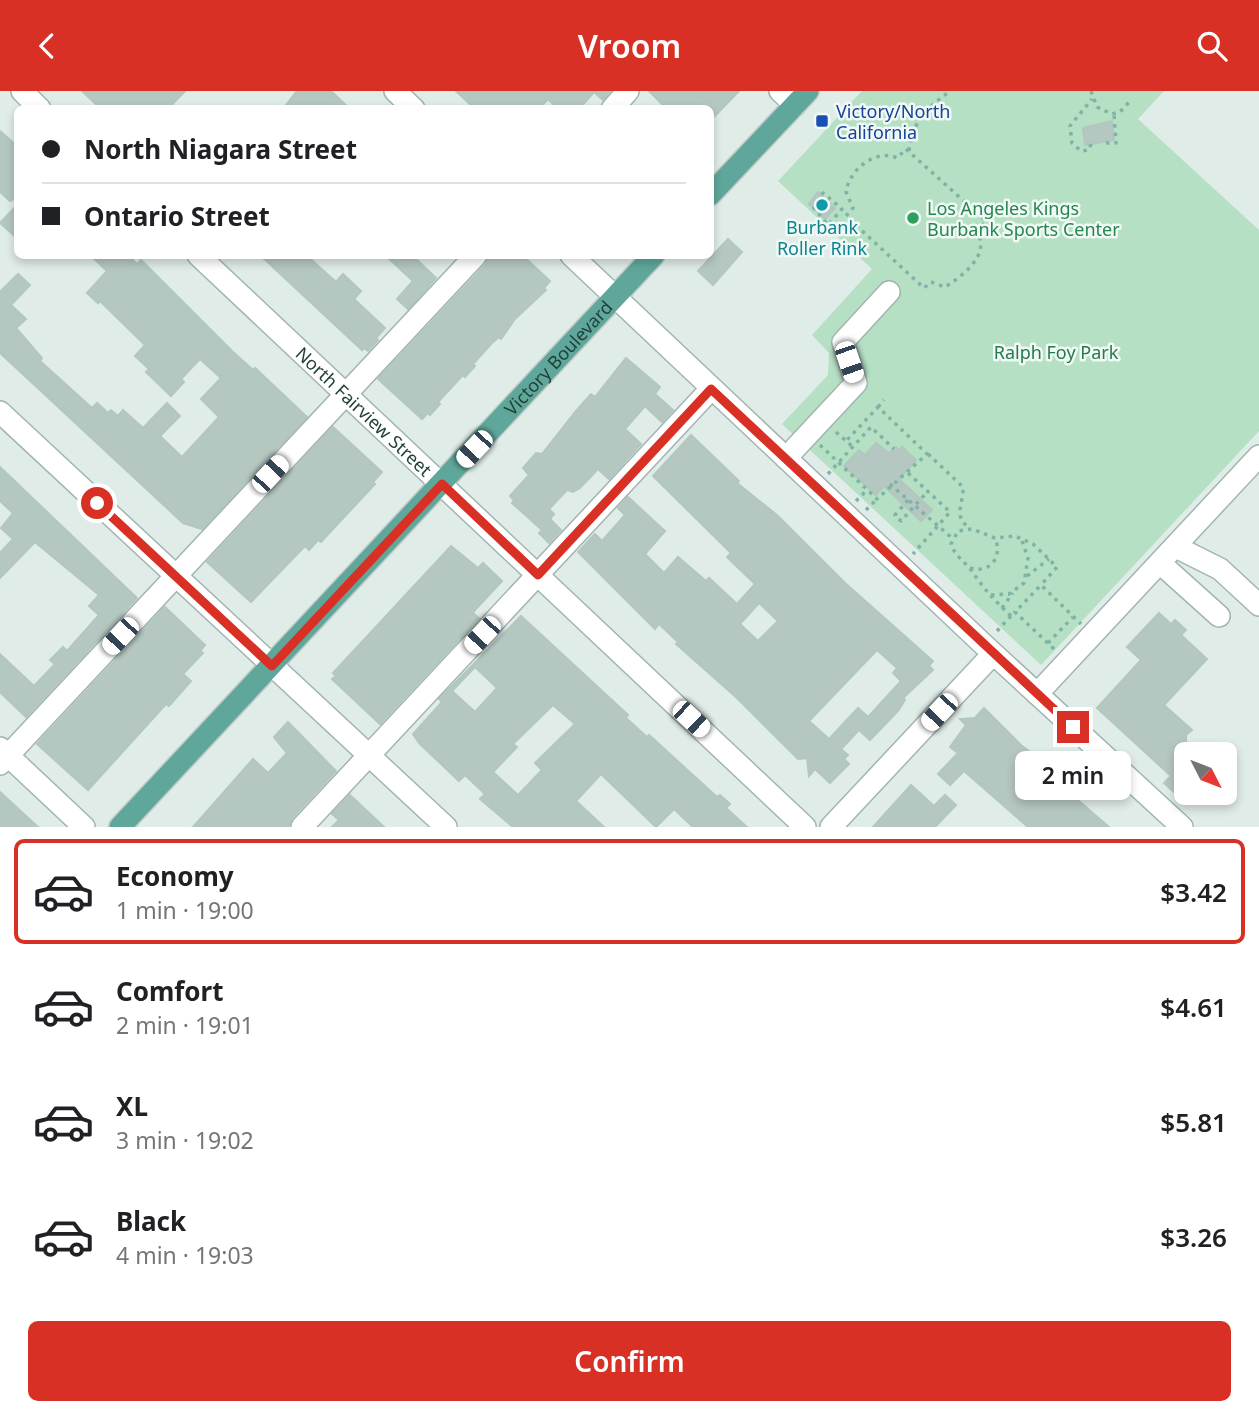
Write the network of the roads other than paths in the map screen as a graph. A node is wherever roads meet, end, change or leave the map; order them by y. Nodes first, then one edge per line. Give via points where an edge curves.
1 (22, 91) edge
2 (395, 91) edge
3 (628, 91) edge
4 (794, 96) edge
5 (36, 105) edge
6 (410, 105) edge
7 (616, 105) edge
8 (714, 190) edge
9 (202, 259) edge
10 (472, 259) edge
11 (575, 259) edge
12 (650, 259) edge
13 (889, 292) dead end
14 (614, 299) junction
15 (711, 389) junction
16 (345, 393) junction
17 (0, 412) edge
18 (1259, 456) edge
19 (786, 458) junction
20 (442, 484) junction
21 (1176, 547) junction
22 (1160, 563) junction
23 (538, 575) junction
24 (175, 576) junction
25 (1259, 605) edge
26 (1219, 617) dead end
27 (989, 650) junction
28 (272, 666) junction
29 (1037, 694) junction
30 (3, 756) edge
31 (369, 756) junction
32 (84, 827) edge
33 (120, 827) edge
34 (303, 827) edge
35 (446, 827) edge
36 (805, 827) edge
37 (831, 827) edge
38 (1182, 827) edge

1 - 5 street
2 - 6 street
3 - 7 street
4 - 8 main road
9 - 16 street, North Fairview Street
10 - 16 street
11 - 14 street
12 - 14 main road, Victory Boulevard
13 - 19 street via 842,342 856,383
14 - 15 street
14 - 20 main road, Victory Boulevard
15 - 19 street
15 - 23 street
16 - 20 street, North Fairview Street
16 - 24 street
17 - 24 street
18 - 21 street
19 - 27 street
20 - 23 street, North Fairview Street
20 - 28 main road, Victory Boulevard
21 - 22 street
21 - 25 street via 1220,569
22 - 26 street
22 - 29 street
23 - 31 street
23 - 36 street, North Fairview Street
24 - 28 street
24 - 30 street
27 - 29 street
27 - 37 street
28 - 31 street
28 - 33 main road, Victory Boulevard
29 - 38 street
30 - 32 street
31 - 34 street
31 - 35 street

